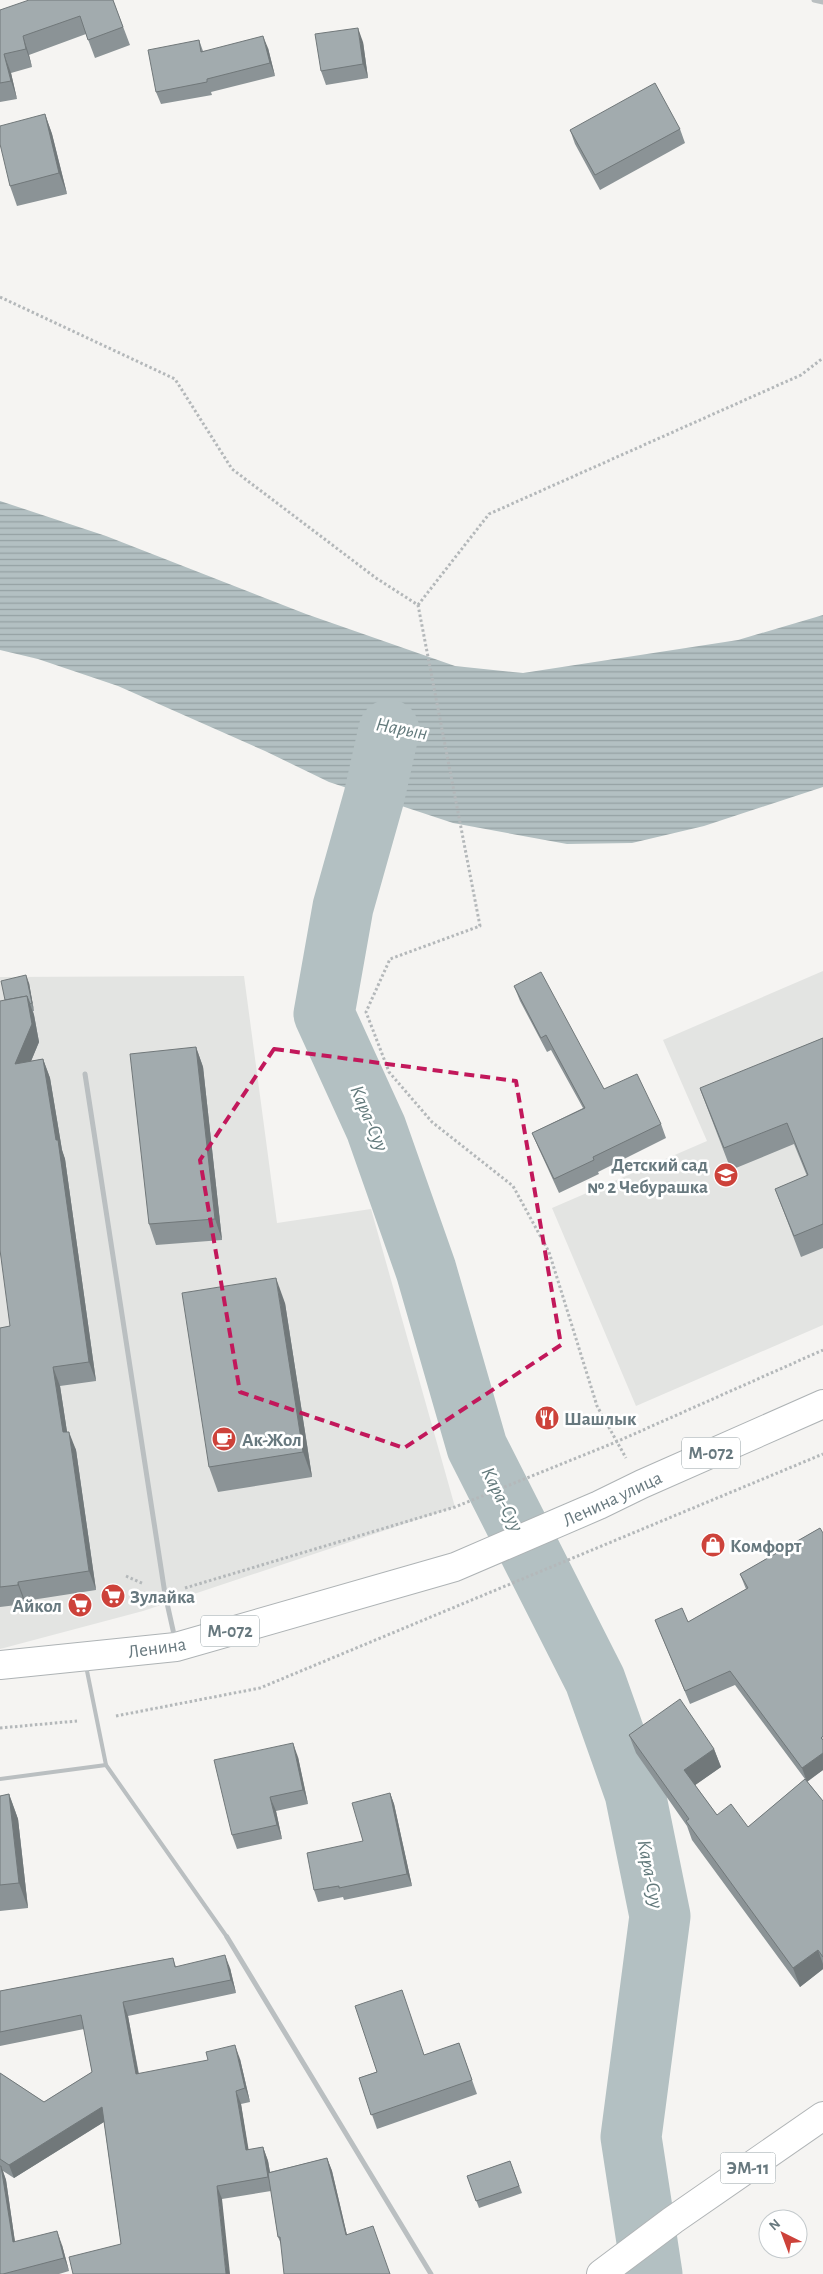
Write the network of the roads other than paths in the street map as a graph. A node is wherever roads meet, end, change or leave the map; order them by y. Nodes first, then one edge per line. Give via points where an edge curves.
1 (814, 0) edge
2 (823, 2) edge
3 (85, 1074) dead end
4 (823, 1404) edge
5 (455, 1567) joint
6 (176, 1647) junction
7 (84, 1656) junction
8 (0, 1665) edge
9 (106, 1765) junction
10 (0, 1779) edge
11 (227, 1937) joint
12 (823, 2116) edge
13 (604, 2272) edge
14 (431, 2274) edge

1 - 2 street
3 - 6 street
4 - 5 main road, Ленина улица / М-072
5 - 6 main road, Ленина / М-072
6 - 7 main road, Ленина / М-072
7 - 8 main road, Ленина / М-072
7 - 9 lane
9 - 10 lane
9 - 11 lane
11 - 14 street
12 - 13 main road, ЭМ-11

